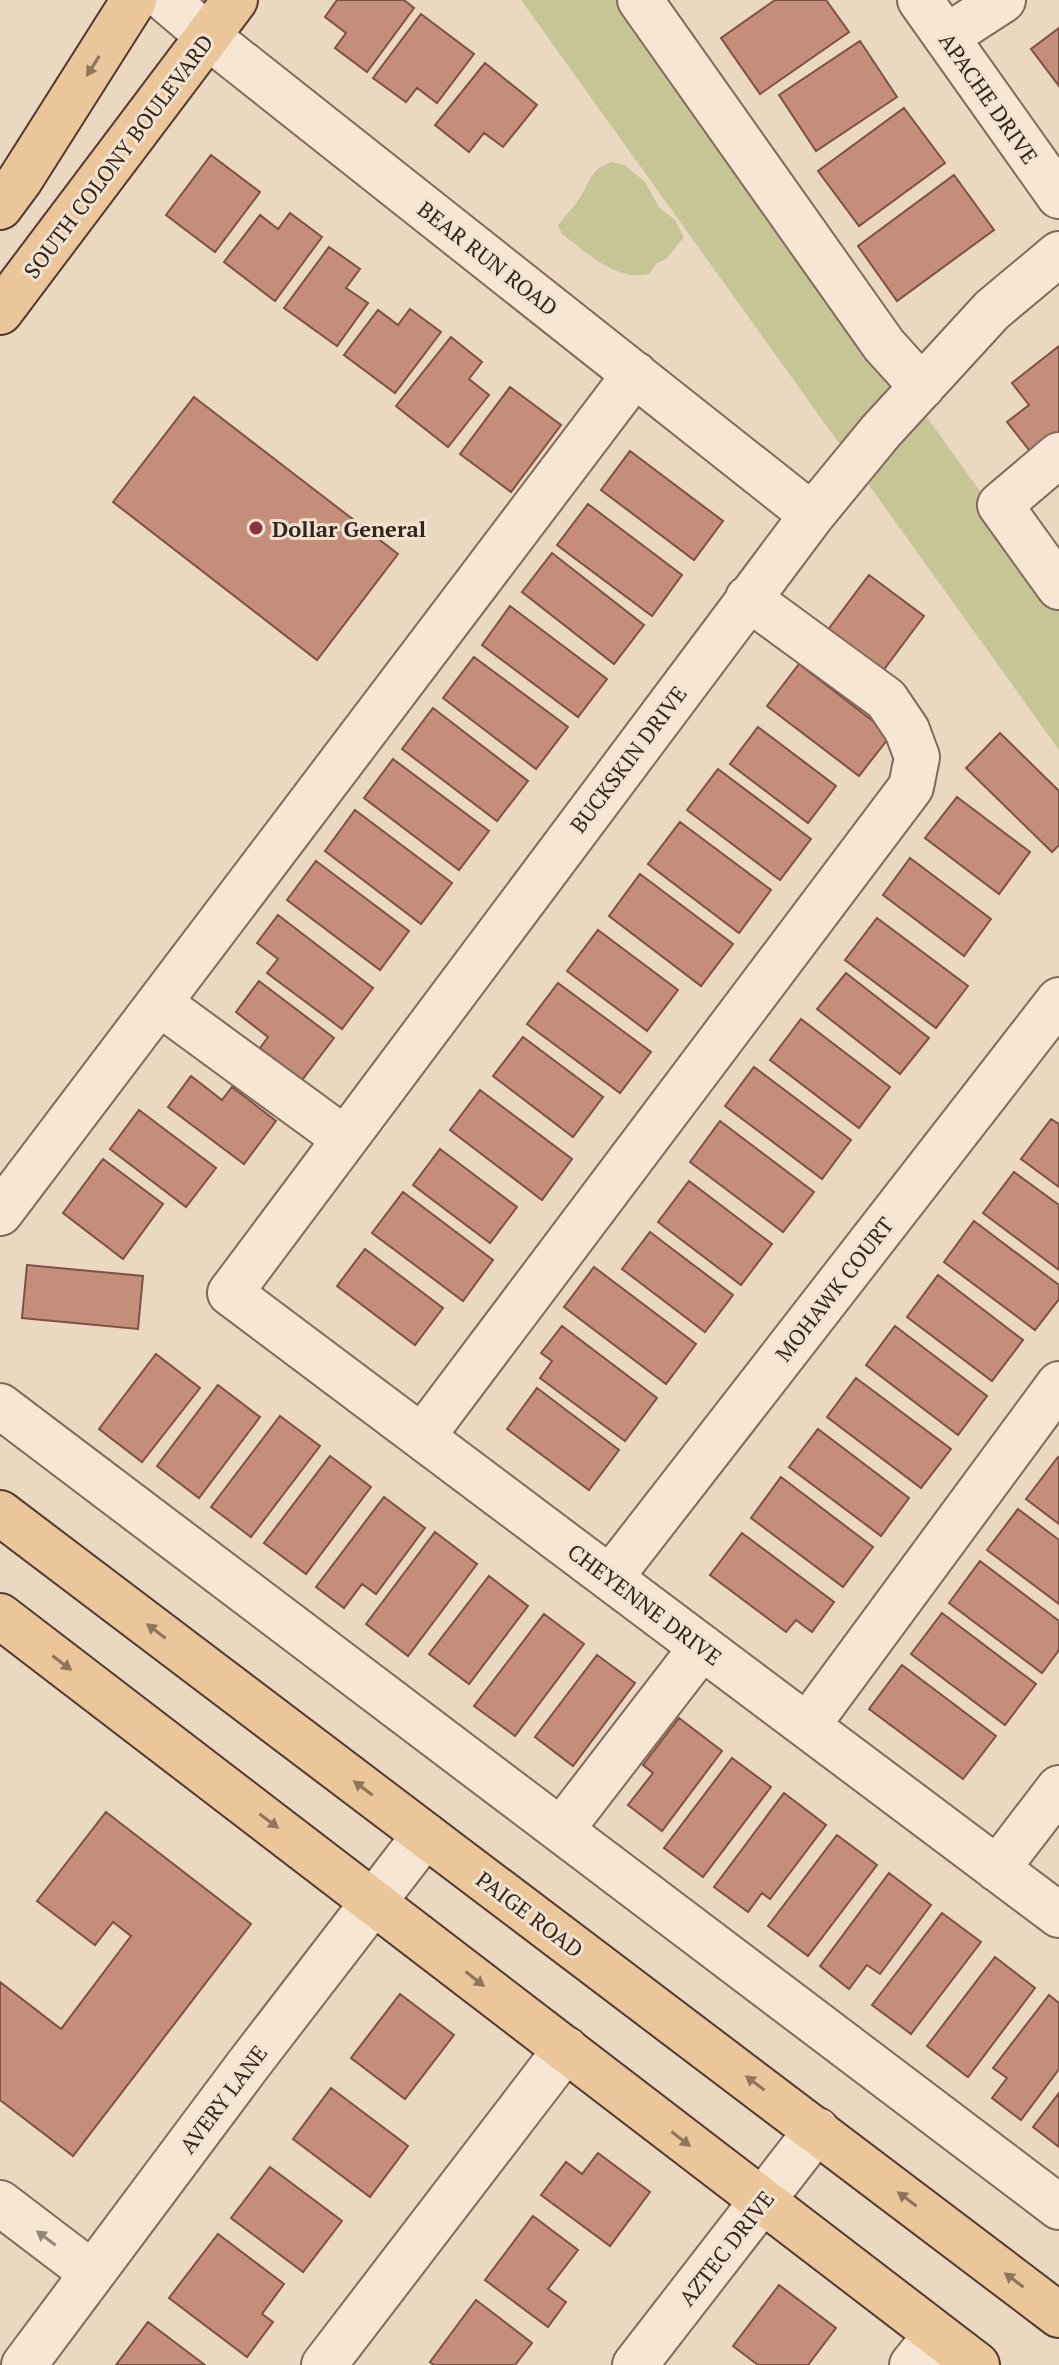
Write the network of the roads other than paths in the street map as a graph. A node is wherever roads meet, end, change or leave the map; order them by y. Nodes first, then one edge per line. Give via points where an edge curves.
1 (134, 0) edge
2 (166, 0) edge
3 (235, 0) edge
4 (640, 0) edge
5 (920, 0) edge
6 (1003, 0) edge
7 (208, 36) junction
8 (946, 37) junction
9 (1059, 196) edge
10 (0, 207) edge
11 (1059, 254) edge
12 (0, 312) edge
13 (635, 374) junction
14 (922, 387) junction
15 (1059, 455) edge
16 (812, 515) junction
17 (1059, 587) edge
18 (748, 598) junction
19 (1059, 1000) edge
20 (159, 1003) junction
21 (345, 1139) junction
22 (0, 1213) edge
23 (230, 1293) joint
24 (1059, 1384) edge
25 (0, 1406) edge
26 (422, 1437) junction
27 (0, 1513) edge
28 (610, 1578) junction
29 (0, 1616) edge
30 (702, 1647) junction
31 (807, 1726) junction
32 (1059, 1788) edge
33 (561, 1830) junction
34 (425, 1835) junction
35 (997, 1869) junction
36 (374, 1901) junction
37 (1059, 1915) edge
38 (566, 2049) junction
39 (817, 2130) junction
40 (762, 2202) junction
41 (0, 2203) edge
42 (1059, 2207) edge
43 (92, 2273) junction
44 (1059, 2315) edge
45 (924, 2350) edge
46 (24, 2365) edge
47 (324, 2365) edge
48 (635, 2365) edge
49 (977, 2365) edge

1 -> 10 main road
2 - 7 street, BEAR RUN ROAD
3 - 7 main road, SOUTH COLONY BOULEVARD
4 - 14 street via 884,345
5 - 8 street, APACHE DRIVE
6 - 8 street
7 - 12 main road, SOUTH COLONY BOULEVARD
7 - 13 street, BEAR RUN ROAD
8 - 9 street, APACHE DRIVE
11 - 14 street, BUCKSKIN DRIVE via 992,310
13 - 16 street, BEAR RUN ROAD
13 - 20 street
14 - 16 street, BUCKSKIN DRIVE
15 - 17 street via 1000,505
16 - 18 street, BUCKSKIN DRIVE
18 - 21 street, BUCKSKIN DRIVE
18 - 26 street via 886,699 917,757 911,787
19 - 28 street, MOHAWK COURT
20 - 21 street
20 - 22 street
21 - 23 street, BUCKSKIN DRIVE
23 - 26 street, CHEYENNE DRIVE
24 - 31 street
25 - 33 street
26 - 28 street, CHEYENNE DRIVE
34 -> 27 main road, PAIGE ROAD
28 - 30 street, CHEYENNE DRIVE
29 -> 36 main road
30 - 31 street, CHEYENNE DRIVE
30 - 33 street
31 - 35 street, CHEYENNE DRIVE
32 - 35 street
33 - 42 street
34 - 36 street, AVERY LANE
39 -> 34 main road, PAIGE ROAD
35 - 37 street, CHEYENNE DRIVE
36 -> 38 main road
36 - 43 street, AVERY LANE
38 -> 40 main road
38 - 47 street
39 - 40 street, AZTEC DRIVE
44 -> 39 main road, PAIGE ROAD
40 - 45 main road
40 - 48 street, AZTEC DRIVE
43 -> 41 street
43 - 46 street, AVERY LANE
45 - 49 main road

